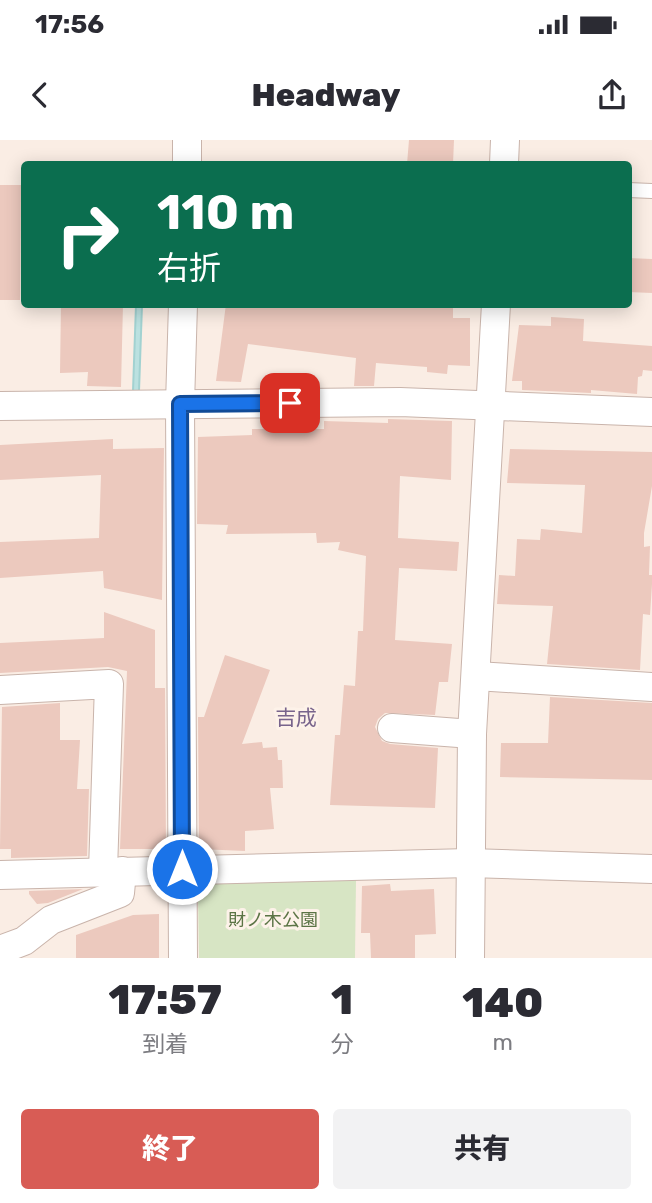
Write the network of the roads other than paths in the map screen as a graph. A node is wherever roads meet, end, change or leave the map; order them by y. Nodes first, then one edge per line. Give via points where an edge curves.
1 (187, 140) edge
2 (505, 140) edge
3 (187, 161) edge
4 (504, 161) edge
5 (632, 190) edge
6 (652, 191) edge
7 (183, 308) edge
8 (496, 308) edge
9 (180, 404) junction
10 (0, 406) edge
11 (490, 406) junction
12 (652, 412) edge
13 (476, 676) junction
14 (652, 687) edge
15 (0, 690) edge
16 (392, 728) dead end
17 (471, 734) junction
18 (469, 863) junction
19 (182, 869) junction
20 (652, 869) edge
21 (113, 871) junction
22 (0, 875) edge
23 (0, 950) edge
24 (183, 958) edge
25 (470, 958) edge

1 - 3 street
2 - 4 street
5 - 6 lane
7 - 9 street
8 - 11 street
9 - 10 street
9 - 11 street
9 - 19 street
11 - 12 street
11 - 13 street
13 - 14 street
13 - 17 street
15 - 21 street via 109,684
16 - 17 street
17 - 18 street
18 - 19 street
18 - 20 street
18 - 25 street
19 - 21 street
19 - 24 street
21 - 22 street
21 - 23 street via 120,894 51,920 24,941

